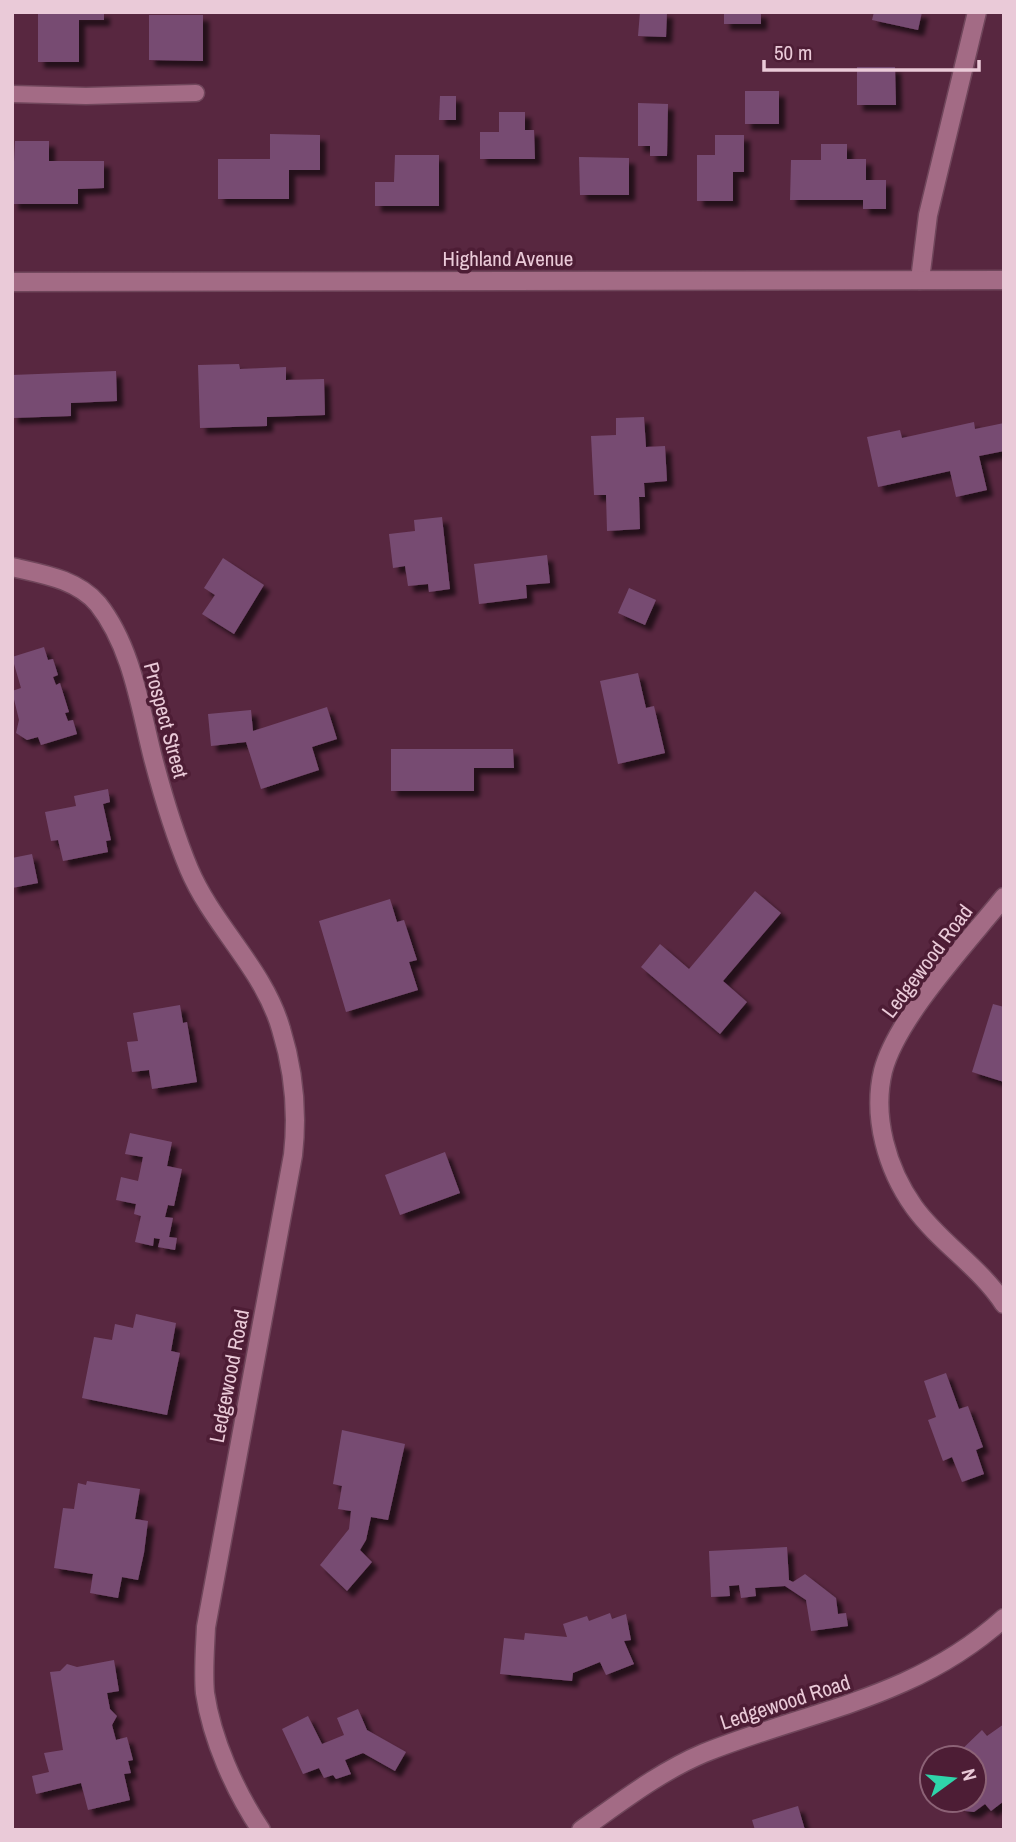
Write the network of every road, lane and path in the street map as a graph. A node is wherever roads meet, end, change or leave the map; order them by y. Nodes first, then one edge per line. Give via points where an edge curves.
1 (977, 12) edge
2 (196, 93) dead end
3 (12, 94) edge
4 (920, 280) junction
5 (1004, 280) edge
6 (12, 282) edge
7 (12, 567) edge
8 (1004, 897) edge
9 (229, 935) joint
10 (1004, 1304) edge
11 (1004, 1618) edge
12 (261, 1830) edge
13 (582, 1830) edge

1 - 4 street via 928,215
2 - 3 lane
4 - 5 street, Highland Avenue
4 - 6 street, Highland Avenue
7 - 9 street, Prospect Street via 78,587 105,615 130,671 176,836 200,891
8 - 10 street, Ledgewood Road via 919,1004 898,1038 883,1072 880,1119 892,1166 913,1206
9 - 12 street, Ledgewood Road via 276,1014 296,1105 293,1155 206,1627 205,1693 216,1735 232,1777
11 - 13 street, Ledgewood Road via 976,1643 909,1682 703,1754 656,1778

